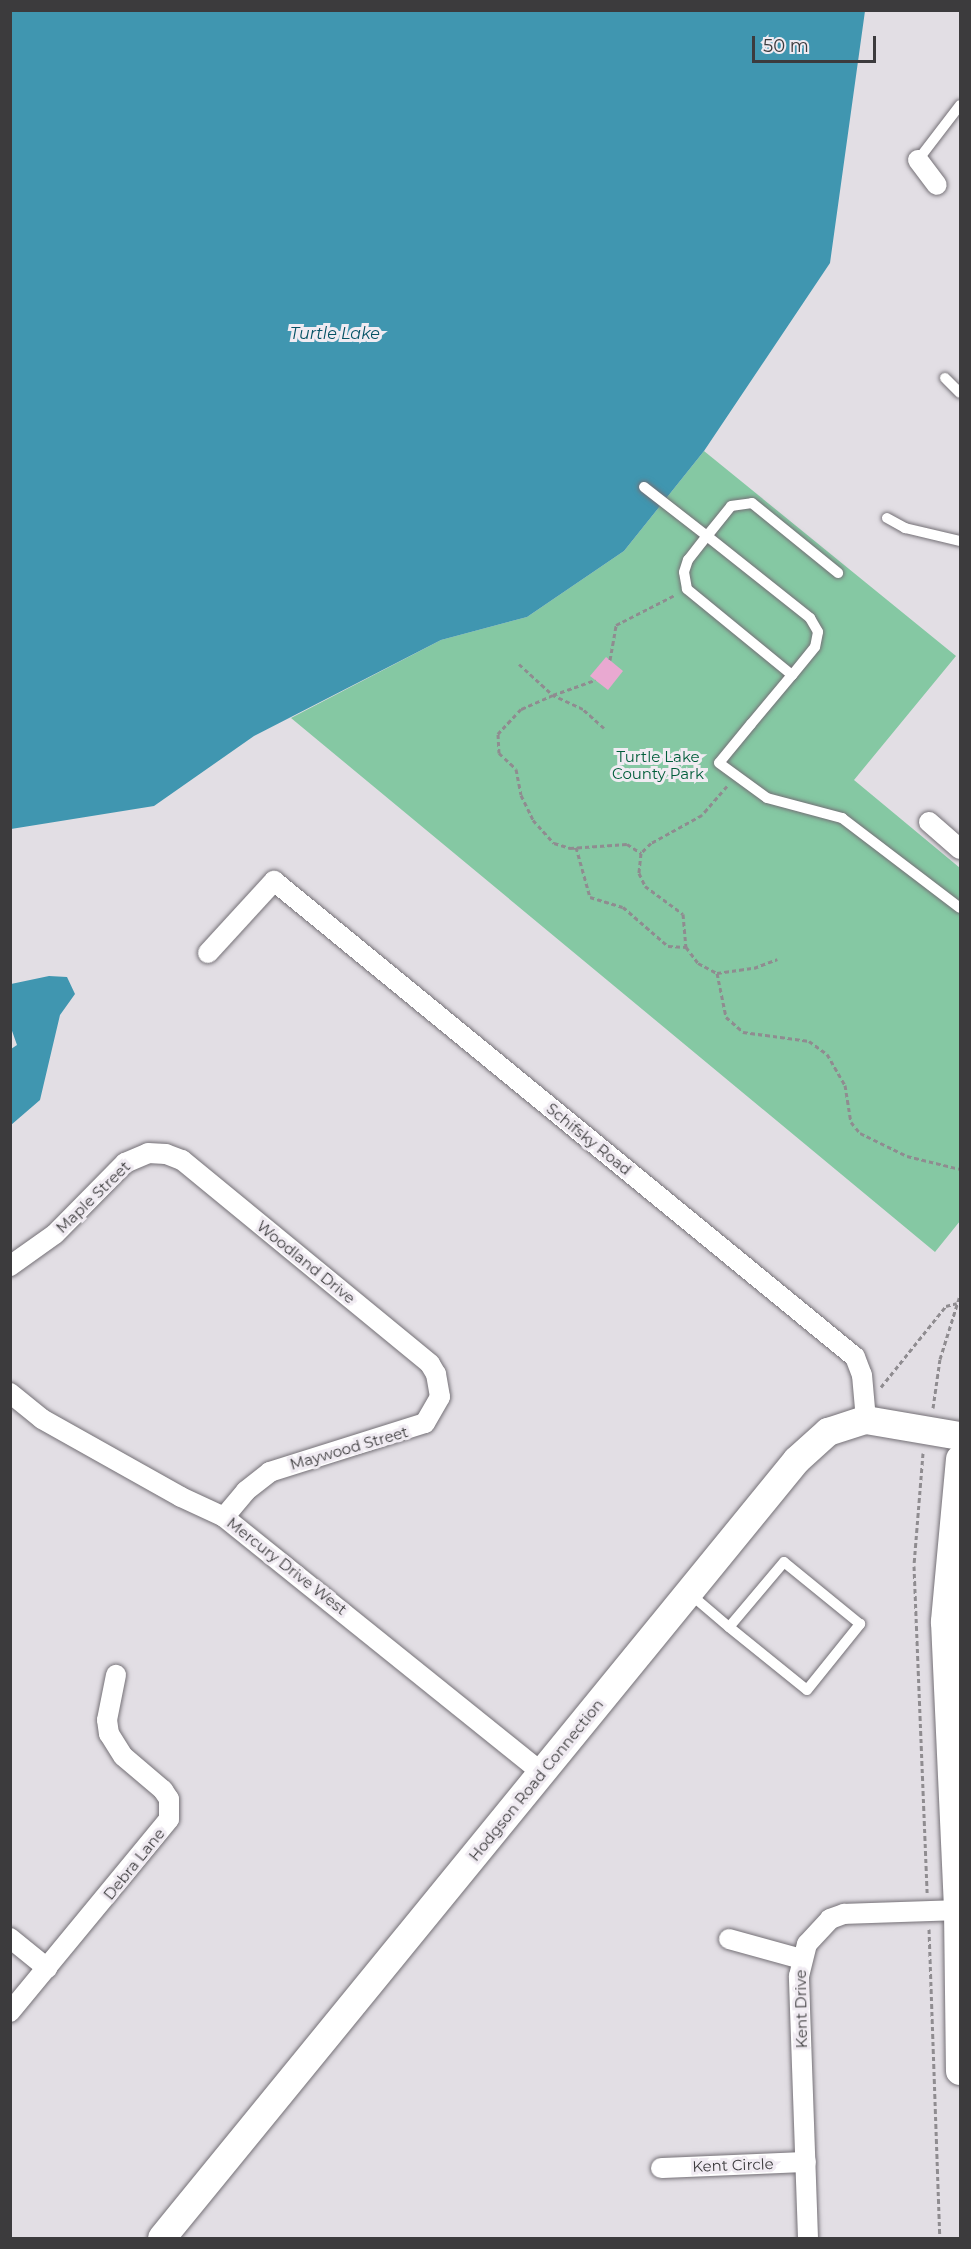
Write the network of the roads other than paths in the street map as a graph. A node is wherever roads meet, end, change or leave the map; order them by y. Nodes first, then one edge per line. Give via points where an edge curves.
1 (960, 105) edge
2 (918, 160) joint
3 (937, 185) dead end
4 (945, 378) dead end
5 (960, 393) edge
6 (644, 487) dead end
7 (887, 518) dead end
8 (707, 536) junction
9 (960, 541) edge
10 (838, 573) dead end
11 (792, 675) junction
12 (929, 822) dead end
13 (960, 849) edge
14 (960, 908) edge
15 (208, 953) dead end
16 (182, 1160) joint
17 (10, 1266) edge
18 (430, 1364) joint
19 (10, 1393) edge
20 (866, 1420) junction
21 (960, 1436) edge
22 (960, 1459) edge
23 (224, 1517) junction
24 (688, 1593) junction
25 (729, 1626) junction
26 (116, 1675) dead end
27 (542, 1773) junction
28 (958, 1910) junction
29 (10, 1938) edge
30 (729, 1939) dead end
31 (801, 1959) junction
32 (47, 1968) junction
33 (10, 2012) edge
34 (960, 2071) edge
35 (806, 2162) junction
36 (661, 2168) dead end
37 (162, 2238) edge
38 (808, 2238) edge

1 - 2 lane
2 - 3 street
4 - 5 lane
6 - 8 lane
7 - 9 lane via 905,528
8 - 10 lane via 731,506 752,503
8 - 11 lane via 688,560 684,573 687,589
8 - 11 lane via 810,618 818,632 815,647
11 - 14 lane via 719,764 767,798 842,818
12 - 13 street
15 - 20 street, Schifsky Road via 273,881 855,1358 862,1375
16 - 17 street, Maple Street via 148,1153 125,1162 55,1234
16 - 18 street, Woodland Drive
18 - 23 street, Maywood Street via 440,1397 425,1423 270,1472 246,1491
19 - 23 street, Mercury Drive West via 42,1419
20 - 21 street, Hodgson Road Connection
20 - 24 street, Hodgson Road Connection via 828,1432 797,1460
22 - 28 street via 945,1622
23 - 27 street, Mercury Drive West
24 - 25 lane
24 - 27 street, Hodgson Road Connection
25 - 25 lane via 807,1690 860,1624 784,1562
26 - 32 street, Debra Lane via 107,1720 109,1734 123,1756 163,1790 169,1799 169,1819
27 - 37 street, Hodgson Road Connection
28 - 31 street, Kent Drive via 844,1914 830,1918
28 - 34 street
29 - 32 street
30 - 31 street
31 - 35 street, Kent Drive
32 - 33 street, Debra Lane
35 - 36 street, Kent Circle
35 - 38 street, Kent Drive

